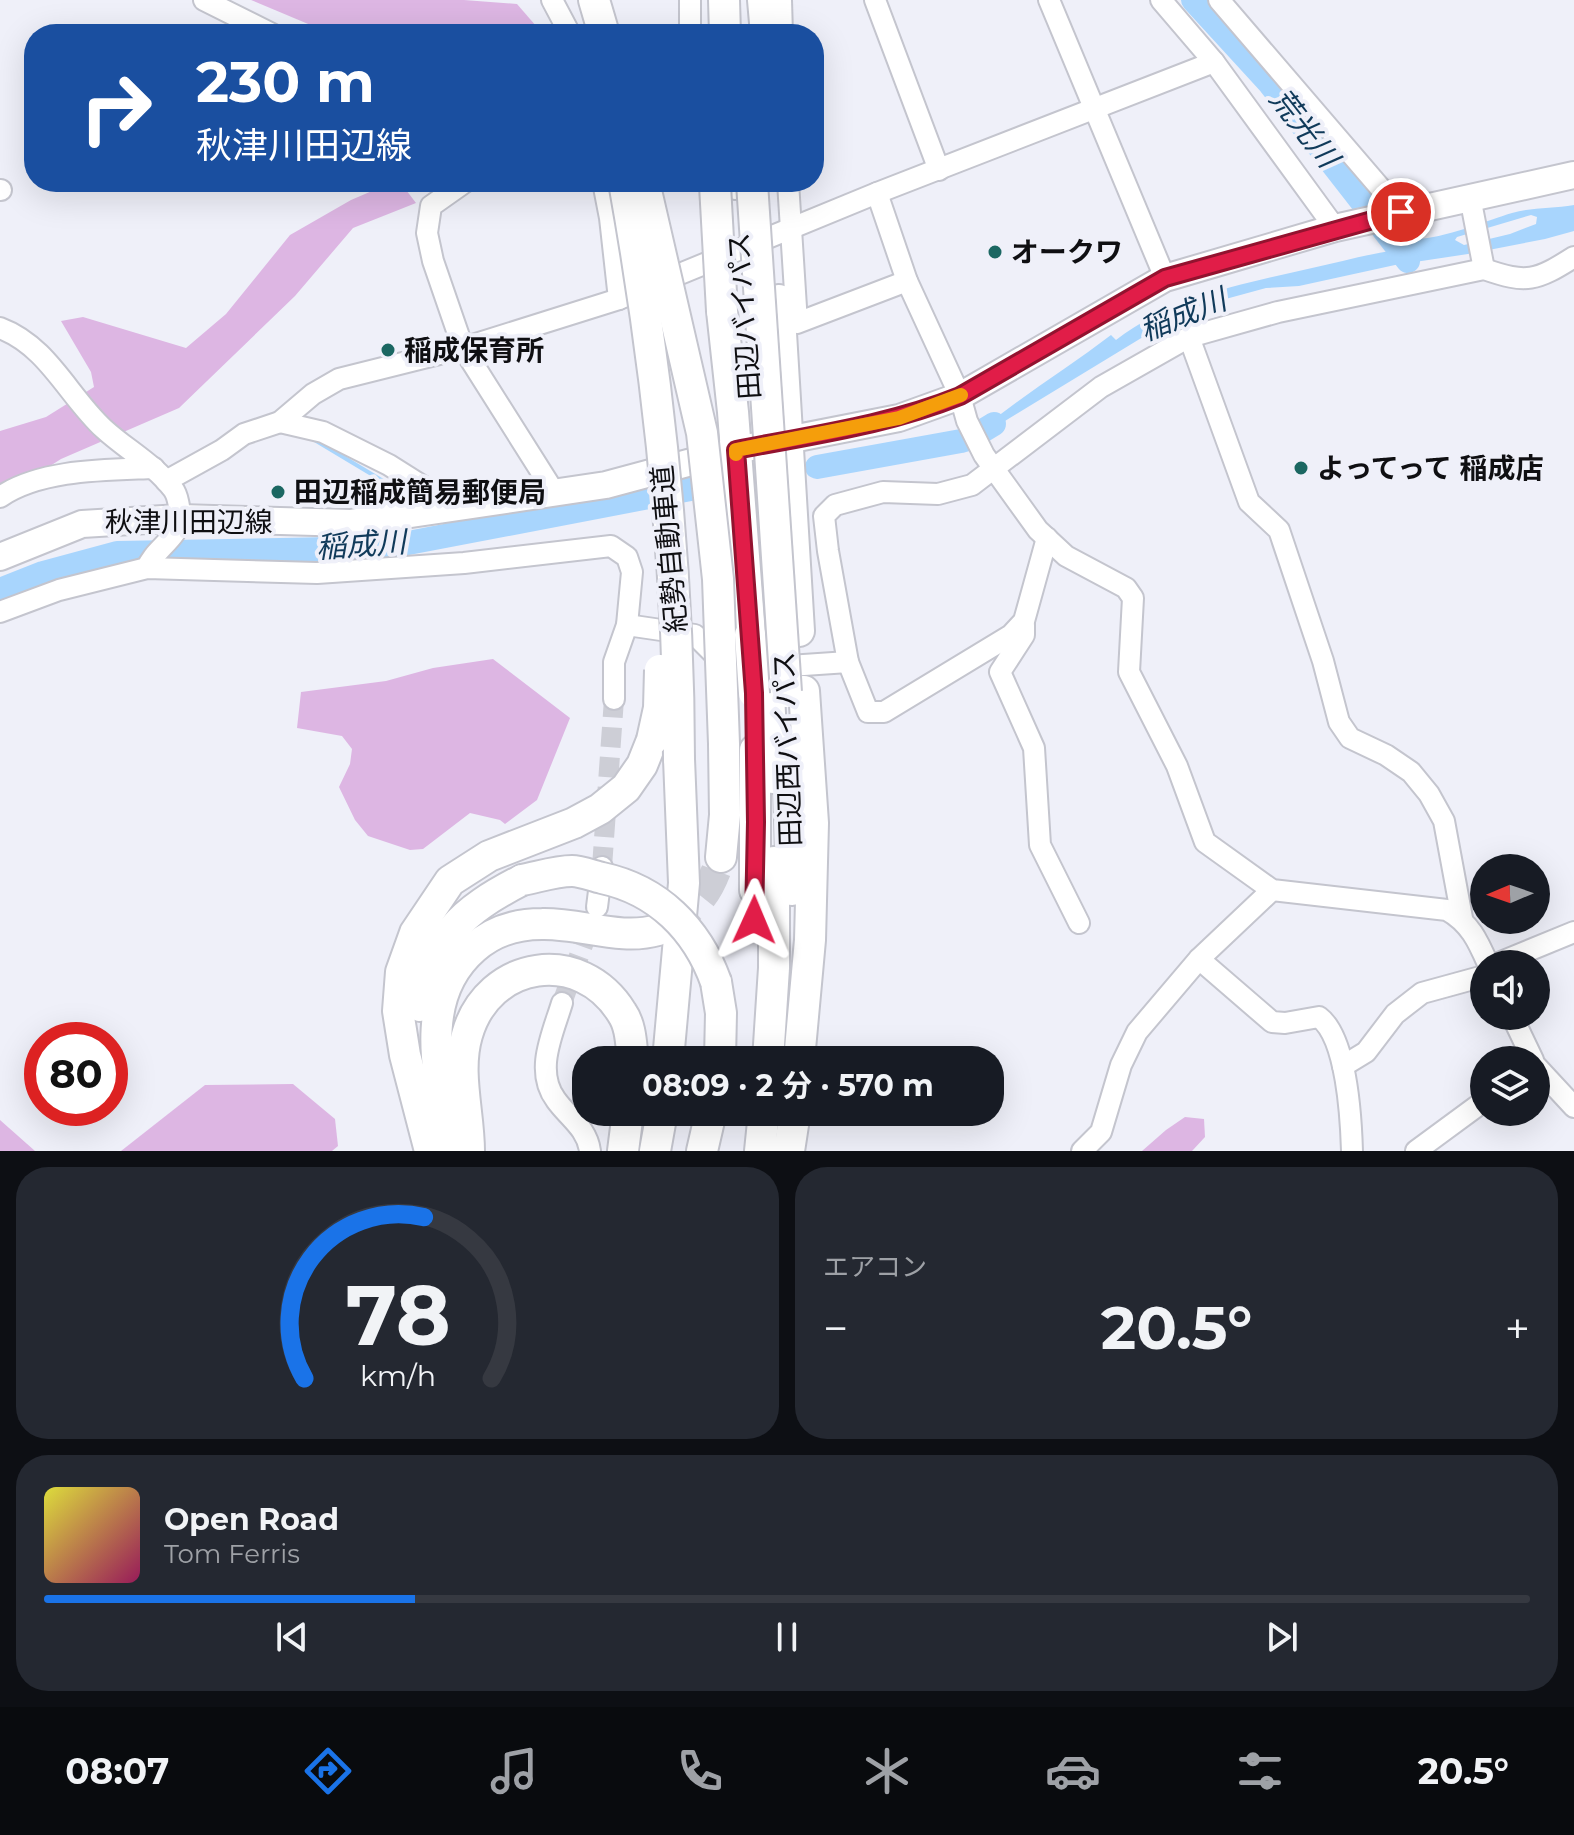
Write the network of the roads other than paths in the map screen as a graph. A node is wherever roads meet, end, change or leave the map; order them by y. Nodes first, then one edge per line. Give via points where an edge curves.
1 (204, 0) edge
2 (552, 0) edge
3 (587, 0) edge
4 (594, 0) edge
5 (690, 0) edge
6 (706, 0) edge
7 (724, 0) edge
8 (744, 0) edge
9 (763, 0) edge
10 (781, 0) edge
11 (875, 0) edge
12 (1049, 0) edge
13 (1161, 0) edge
14 (1219, 0) edge
15 (252, 24) edge
16 (565, 24) edge
17 (593, 24) edge
18 (601, 24) edge
19 (690, 24) edge
20 (706, 24) edge
21 (725, 24) edge
22 (745, 24) edge
23 (765, 24) edge
24 (782, 24) edge
25 (1214, 62) junction
26 (1093, 108) junction
27 (939, 170) junction
28 (1574, 175) edge
29 (451, 192) edge
30 (605, 192) edge
31 (626, 192) edge
32 (646, 192) edge
33 (728, 192) edge
34 (729, 192) edge
35 (731, 192) edge
36 (774, 192) edge
37 (788, 192) edge
38 (877, 193) junction
39 (1471, 206) junction
40 (1401, 212) junction
41 (1335, 228) junction
42 (790, 229) junction
43 (1574, 257) edge
44 (710, 261) junction
45 (1484, 269) junction
46 (1165, 278) junction
47 (907, 281) junction
48 (619, 299) junction
49 (0, 328) edge
50 (1189, 337) junction
51 (463, 348) junction
52 (960, 396) junction
53 (733, 412) junction
54 (280, 422) junction
55 (762, 445) junction
56 (662, 459) junction
57 (989, 463) junction
58 (160, 474) junction
59 (554, 492) junction
60 (0, 497) edge
61 (438, 509) junction
62 (179, 523) junction
63 (1047, 538) junction
64 (0, 557) edge
65 (148, 564) junction
66 (0, 612) edge
67 (1024, 621) junction
68 (627, 625) junction
69 (848, 662) junction
70 (778, 692) junction
71 (614, 699) tunnel mouth
72 (721, 857) tunnel mouth
73 (602, 867) tunnel mouth
74 (1272, 890) junction
75 (597, 907) tunnel mouth
76 (1462, 918) junction
77 (1079, 923) dead end
78 (670, 924) junction
79 (1574, 932) edge
80 (1481, 950) edge
81 (1530, 950) edge
82 (1199, 959) junction
83 (1470, 981) edge
84 (562, 1003) tunnel mouth
85 (631, 1046) edge
86 (668, 1046) edge
87 (720, 1046) edge
88 (750, 1046) edge
89 (769, 1046) edge
90 (787, 1046) edge
91 (800, 1046) edge
92 (1343, 1066) junction
93 (1550, 1081) edge
94 (1574, 1107) edge
95 (1470, 1111) edge
96 (626, 1126) edge
97 (659, 1126) edge
98 (708, 1126) edge
99 (749, 1126) edge
100 (763, 1126) edge
101 (780, 1126) edge
102 (793, 1126) edge
103 (431, 1151) edge
104 (452, 1151) edge
105 (469, 1151) edge
106 (590, 1151) edge
107 (623, 1151) edge
108 (655, 1151) edge
109 (702, 1151) edge
110 (748, 1151) edge
111 (760, 1151) edge
112 (777, 1151) edge
113 (789, 1151) edge
114 (1082, 1151) edge
115 (1352, 1151) edge
116 (1416, 1151) edge

1 - 15 street
2 - 16 street
3 - 17 highway
4 - 18 highway
5 - 19 street
6 - 20 highway
7 - 21 highway
8 - 22 highway
9 - 23 highway
10 - 24 street
11 - 27 street
12 - 26 street
13 - 25 street
14 - 40 street
25 - 26 street
25 - 41 street
26 - 27 street
26 - 46 street
27 - 38 street
28 - 39 main road, 秋津川田辺線
29 - 51 street via 431,206 427,233
30 - 48 street
31 - 56 highway, 紀勢自動車道, bridge
32 - 72 highway, bridge via 702,433 718,579 725,815
33 - 44 street
34 - 53 highway, bridge via 722,311
35 - 55 highway, 田辺バイパス, bridge
36 - 55 highway via 779,300
37 - 42 street
38 - 42 street
38 - 47 street
39 - 40 main road, 秋津川田辺線
39 - 45 street
40 - 41 main road, 秋津川田辺線
41 - 46 main road, 秋津川田辺線
42 - 44 street
42 - 47 street via 797,323
43 - 45 street via 1542,277 1510,278
44 - 48 street
44 - 53 street via 717,389
45 - 50 street via 1278,312
46 - 52 main road, 秋津川田辺線
47 - 52 street
48 - 51 street
49 - 58 street via 42,355 103,429
50 - 57 street via 1101,387
50 - 76 street via 1249,502 1279,530 1339,722 1350,738 1411,772 1429,794 1444,821
51 - 54 street via 339,379
51 - 59 street
52 - 55 main road, 秋津川田辺線 via 899,418
52 - 57 street
53 - 55 highway
54 - 58 street
54 - 61 street via 323,432 389,465 427,489
55 - 59 main road, 秋津川田辺線 via 647,476
55 - 70 highway, 田辺西バイパス, bridge
55 - 70 highway, bridge via 750,635
55 - 70 highway via 799,631
56 - 78 highway, 紀勢自動車道, bridge via 672,547 684,883
56 - 103 highway, bridge via 657,520 659,708 642,765 626,788 600,809 489,856 450,881 415,933 401,972 398,1011 405,1055
57 - 63 street
57 - 69 street via 972,485 938,494 883,492 835,505 824,516
58 - 60 street via 77,472 13,488
58 - 62 street via 176,492
59 - 61 main road, 秋津川田辺線
61 - 62 main road, 秋津川田辺線 via 350,523
62 - 64 main road, 秋津川田辺線 via 82,524
62 - 65 street
63 - 67 street
63 - 74 street via 1066,556 1126,588 1133,598 1129,672 1177,766 1205,842
65 - 66 street
65 - 68 street via 317,573 611,546 627,557 632,572
67 - 69 street via 1011,635 884,712 868,712
67 - 77 street via 1024,635 1000,672 1034,748 1040,845
68 - 69 street via 695,635 734,669
68 - 71 street via 614,662
70 - 88 highway via 756,822
70 - 89 highway, 田辺西バイパス
70 - 90 highway, 田辺西バイパス via 792,913
70 - 91 highway via 813,823
73 - 75 street
74 - 76 street via 1447,910
74 - 82 street
76 - 80 street
78 - 86 highway, 紀勢自動車道
78 - 104 highway via 645,934 513,926 484,939 464,957 446,983 436,1016
79 - 81 street
82 - 92 street via 1272,1022 1319,1017 1327,1023
82 - 114 street via 1137,1032 1101,1132
83 - 92 street via 1422,993 1395,1014 1366,1052
84 - 106 street via 546,1054 547,1076 554,1098 575,1119
85 - 105 highway via 623,1013 586,978 536,970 497,986 480,1006 467,1036 463,1076
87 - 103 highway, bridge via 721,1013 709,961 667,908 625,883 572,871 522,880 460,919 429,972 420,1004 420,1048
92 - 115 street
93 - 94 street
95 - 116 street
96 - 107 highway
97 - 108 highway
98 - 109 highway
99 - 110 highway
100 - 111 highway
101 - 112 highway
102 - 113 highway

